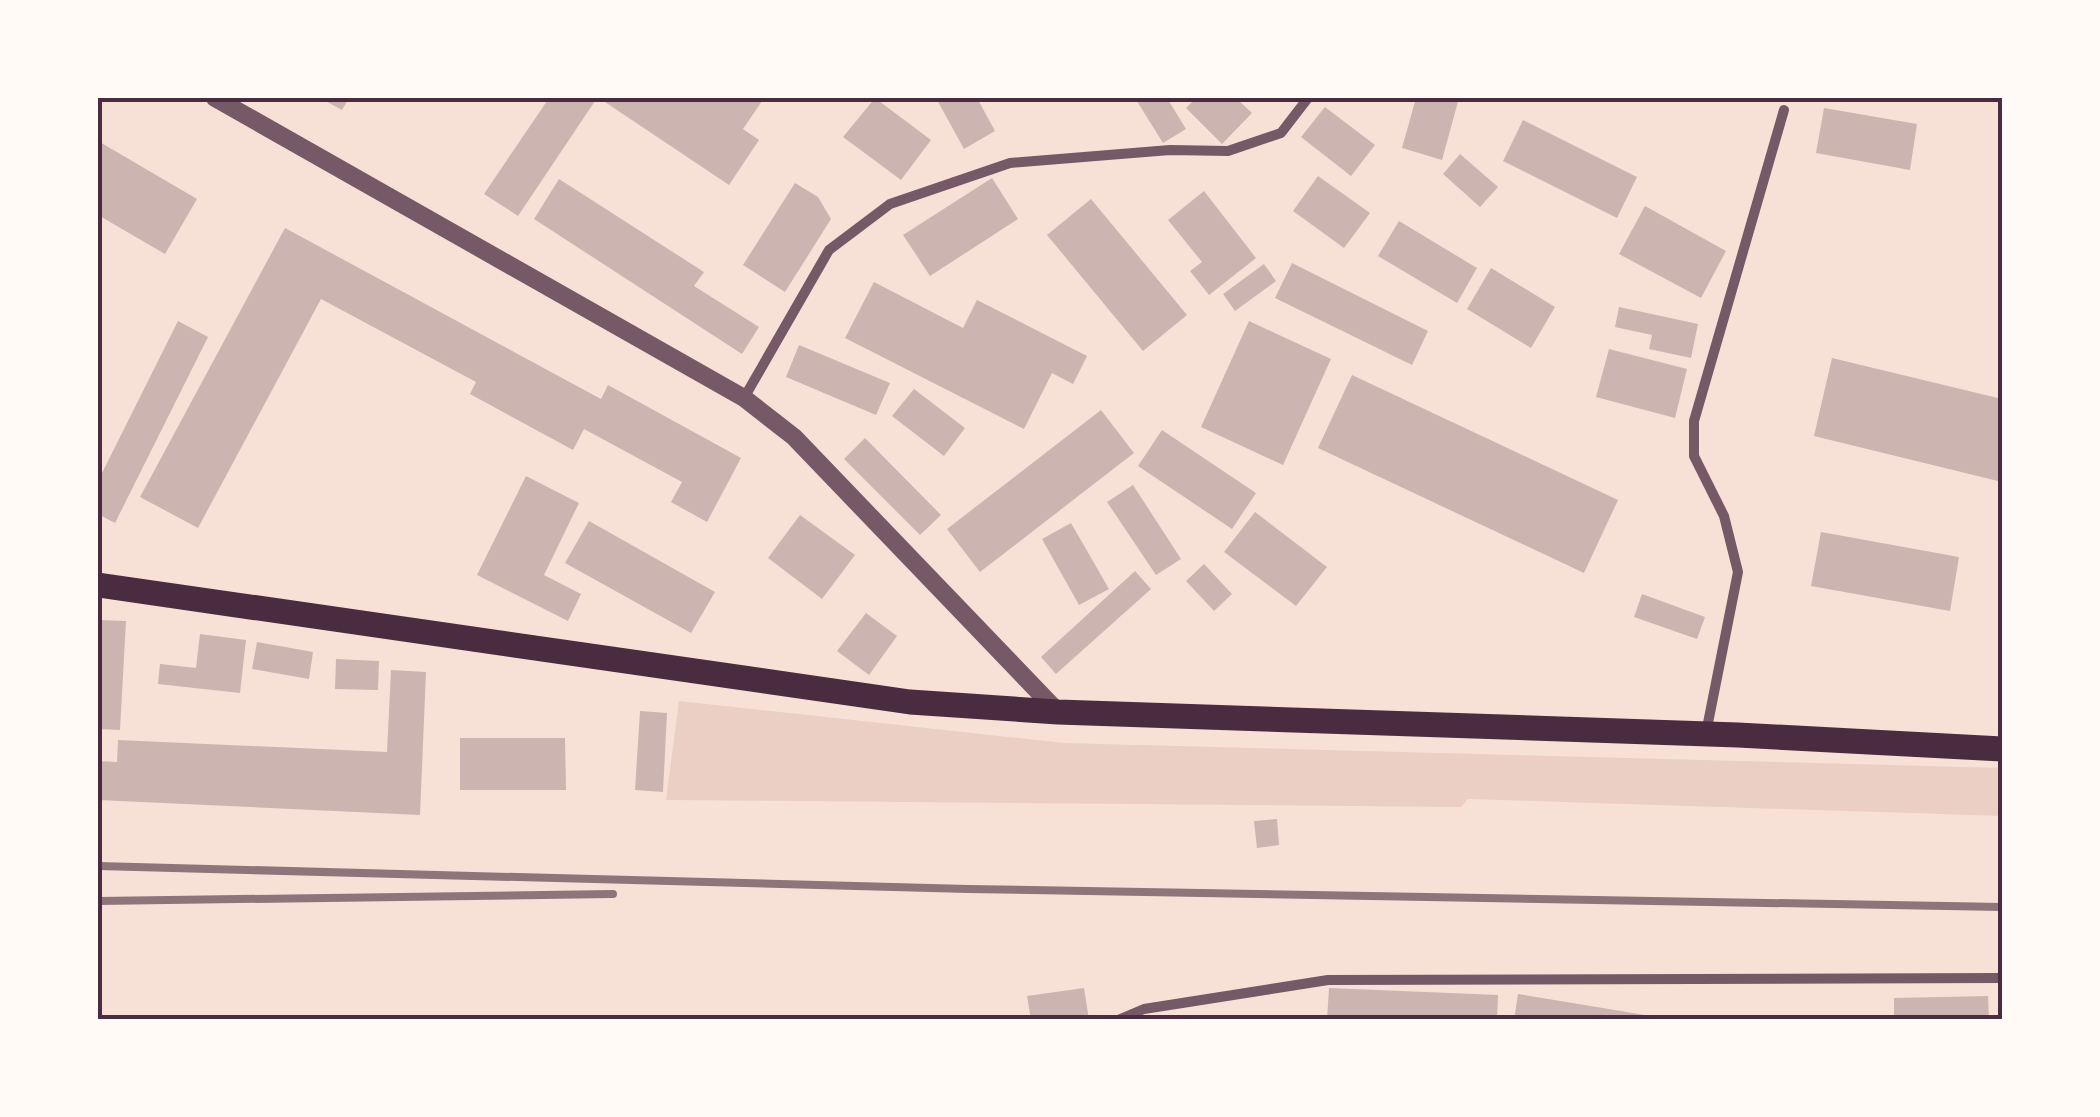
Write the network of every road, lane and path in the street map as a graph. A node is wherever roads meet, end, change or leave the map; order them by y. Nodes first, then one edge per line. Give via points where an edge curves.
1 (215, 98) edge
2 (1308, 98) edge
3 (1784, 110) dead end
4 (744, 398) junction
5 (98, 585) edge
6 (1058, 712) junction
7 (1706, 734) junction
8 (2002, 749) edge
9 (2002, 978) edge
10 (1118, 1020) edge

1 - 4 street
2 - 4 street via 1281,132 1228,151 1010,163 890,204 829,250
3 - 7 street via 1694,420 1694,456 1724,516 1738,572
4 - 6 street via 794,437
5 - 6 main road via 910,702
6 - 7 main road
7 - 8 main road
9 - 10 street via 1328,980

